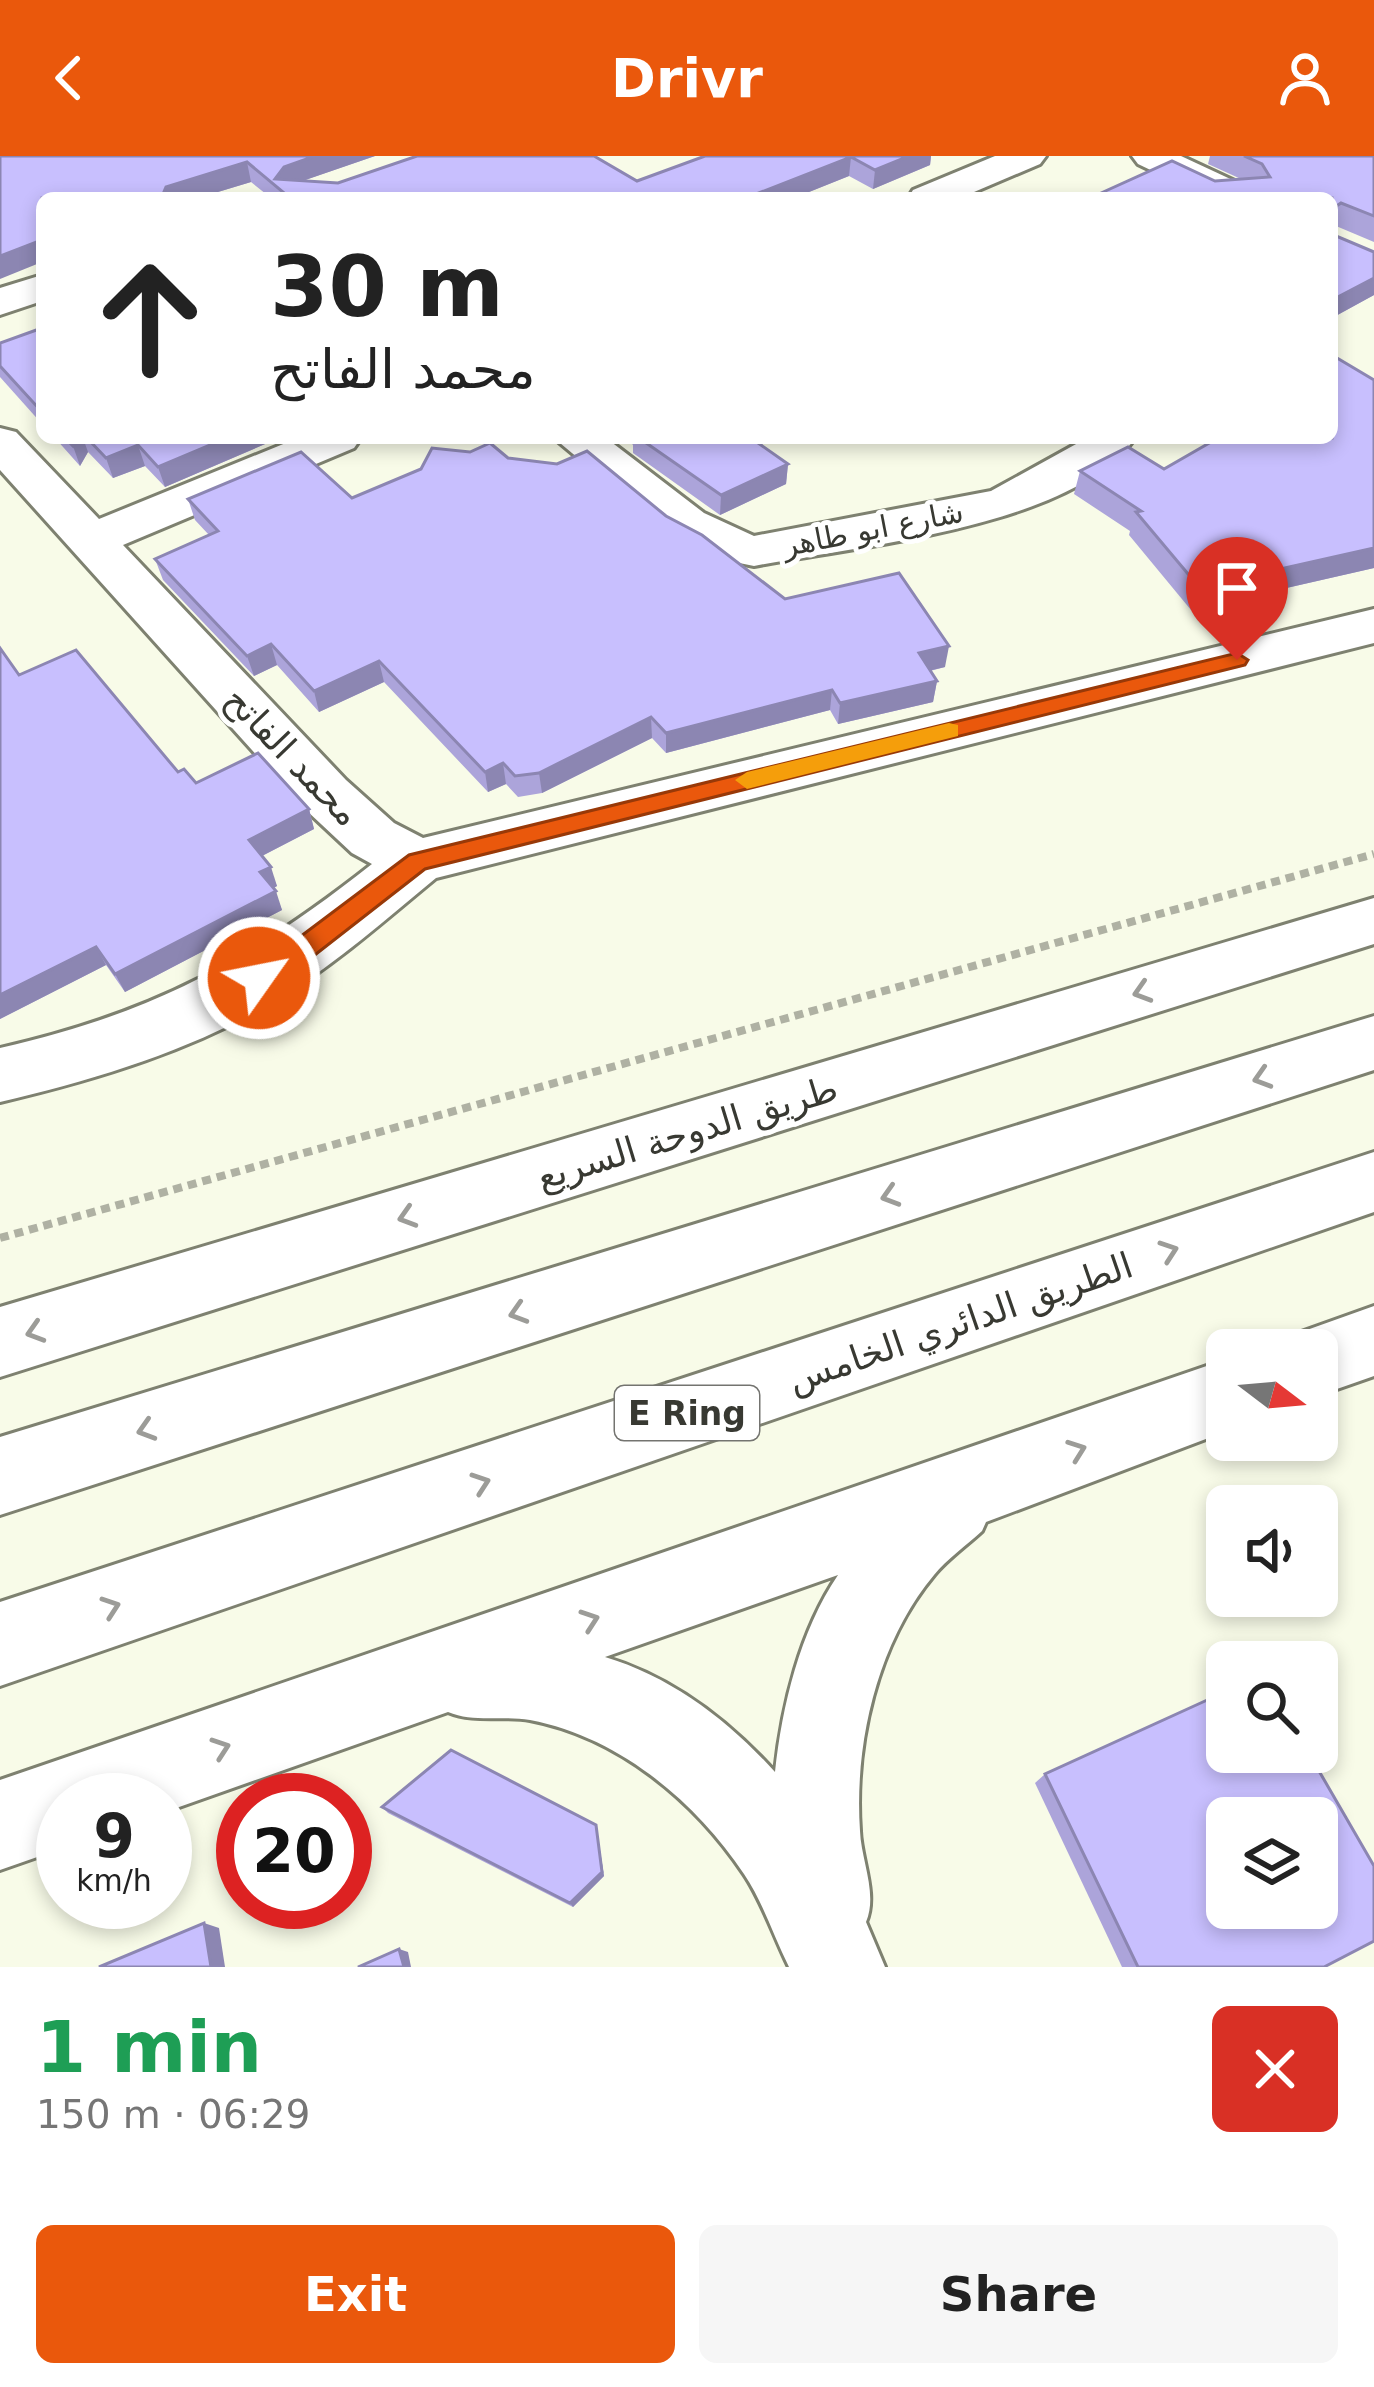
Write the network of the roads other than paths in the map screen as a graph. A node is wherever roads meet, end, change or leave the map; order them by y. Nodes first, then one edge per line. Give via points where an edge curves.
1 (1027, 156) edge
2 (1151, 156) edge
3 (941, 192) edge
4 (1227, 192) edge
5 (36, 289) edge
6 (0, 302) edge
7 (0, 442) edge
8 (324, 444) edge
9 (585, 444) edge
10 (1107, 444) edge
11 (24, 504) edge
12 (94, 539) junction
13 (1374, 626) edge
14 (417, 861) junction
15 (1374, 921) edge
16 (1374, 1043) edge
17 (0, 1075) edge
18 (1374, 1183) edge
19 (1374, 1341) edge
20 (0, 1342) edge
21 (1338, 1354) edge
22 (1206, 1402) edge
23 (0, 1476) edge
24 (970, 1489) junction
25 (0, 1644) edge
26 (432, 1675) junction
27 (148, 1773) edge
28 (36, 1812) edge
29 (0, 1825) edge
30 (834, 1958) edge

1 - 3 main road
2 - 4 main road
5 - 6 main road
7 - 11 main road, محمد الفاتح
8 - 12 main road
9 - 10 main road, شارع ابو طاهر via 709,536 754,551 1005,502
11 - 12 main road, محمد الفاتح
12 - 14 main road, محمد الفاتح via 326,795 373,838
13 - 14 main road
14 - 17 main road via 293,958 224,999 152,1031
15 -> 20 main road, طريق الدوحة السريع
16 -> 23 main road
25 -> 18 main road, الطريق الدائري الخامس / E Ring
19 - 21 main road
24 -> 22 main road
26 -> 24 main road
24 - 30 main road via 904,1546 855,1623 824,1719 814,1829
27 -> 26 main road
26 - 30 main road via 529,1677 621,1705 705,1760 776,1843
28 - 29 main road

